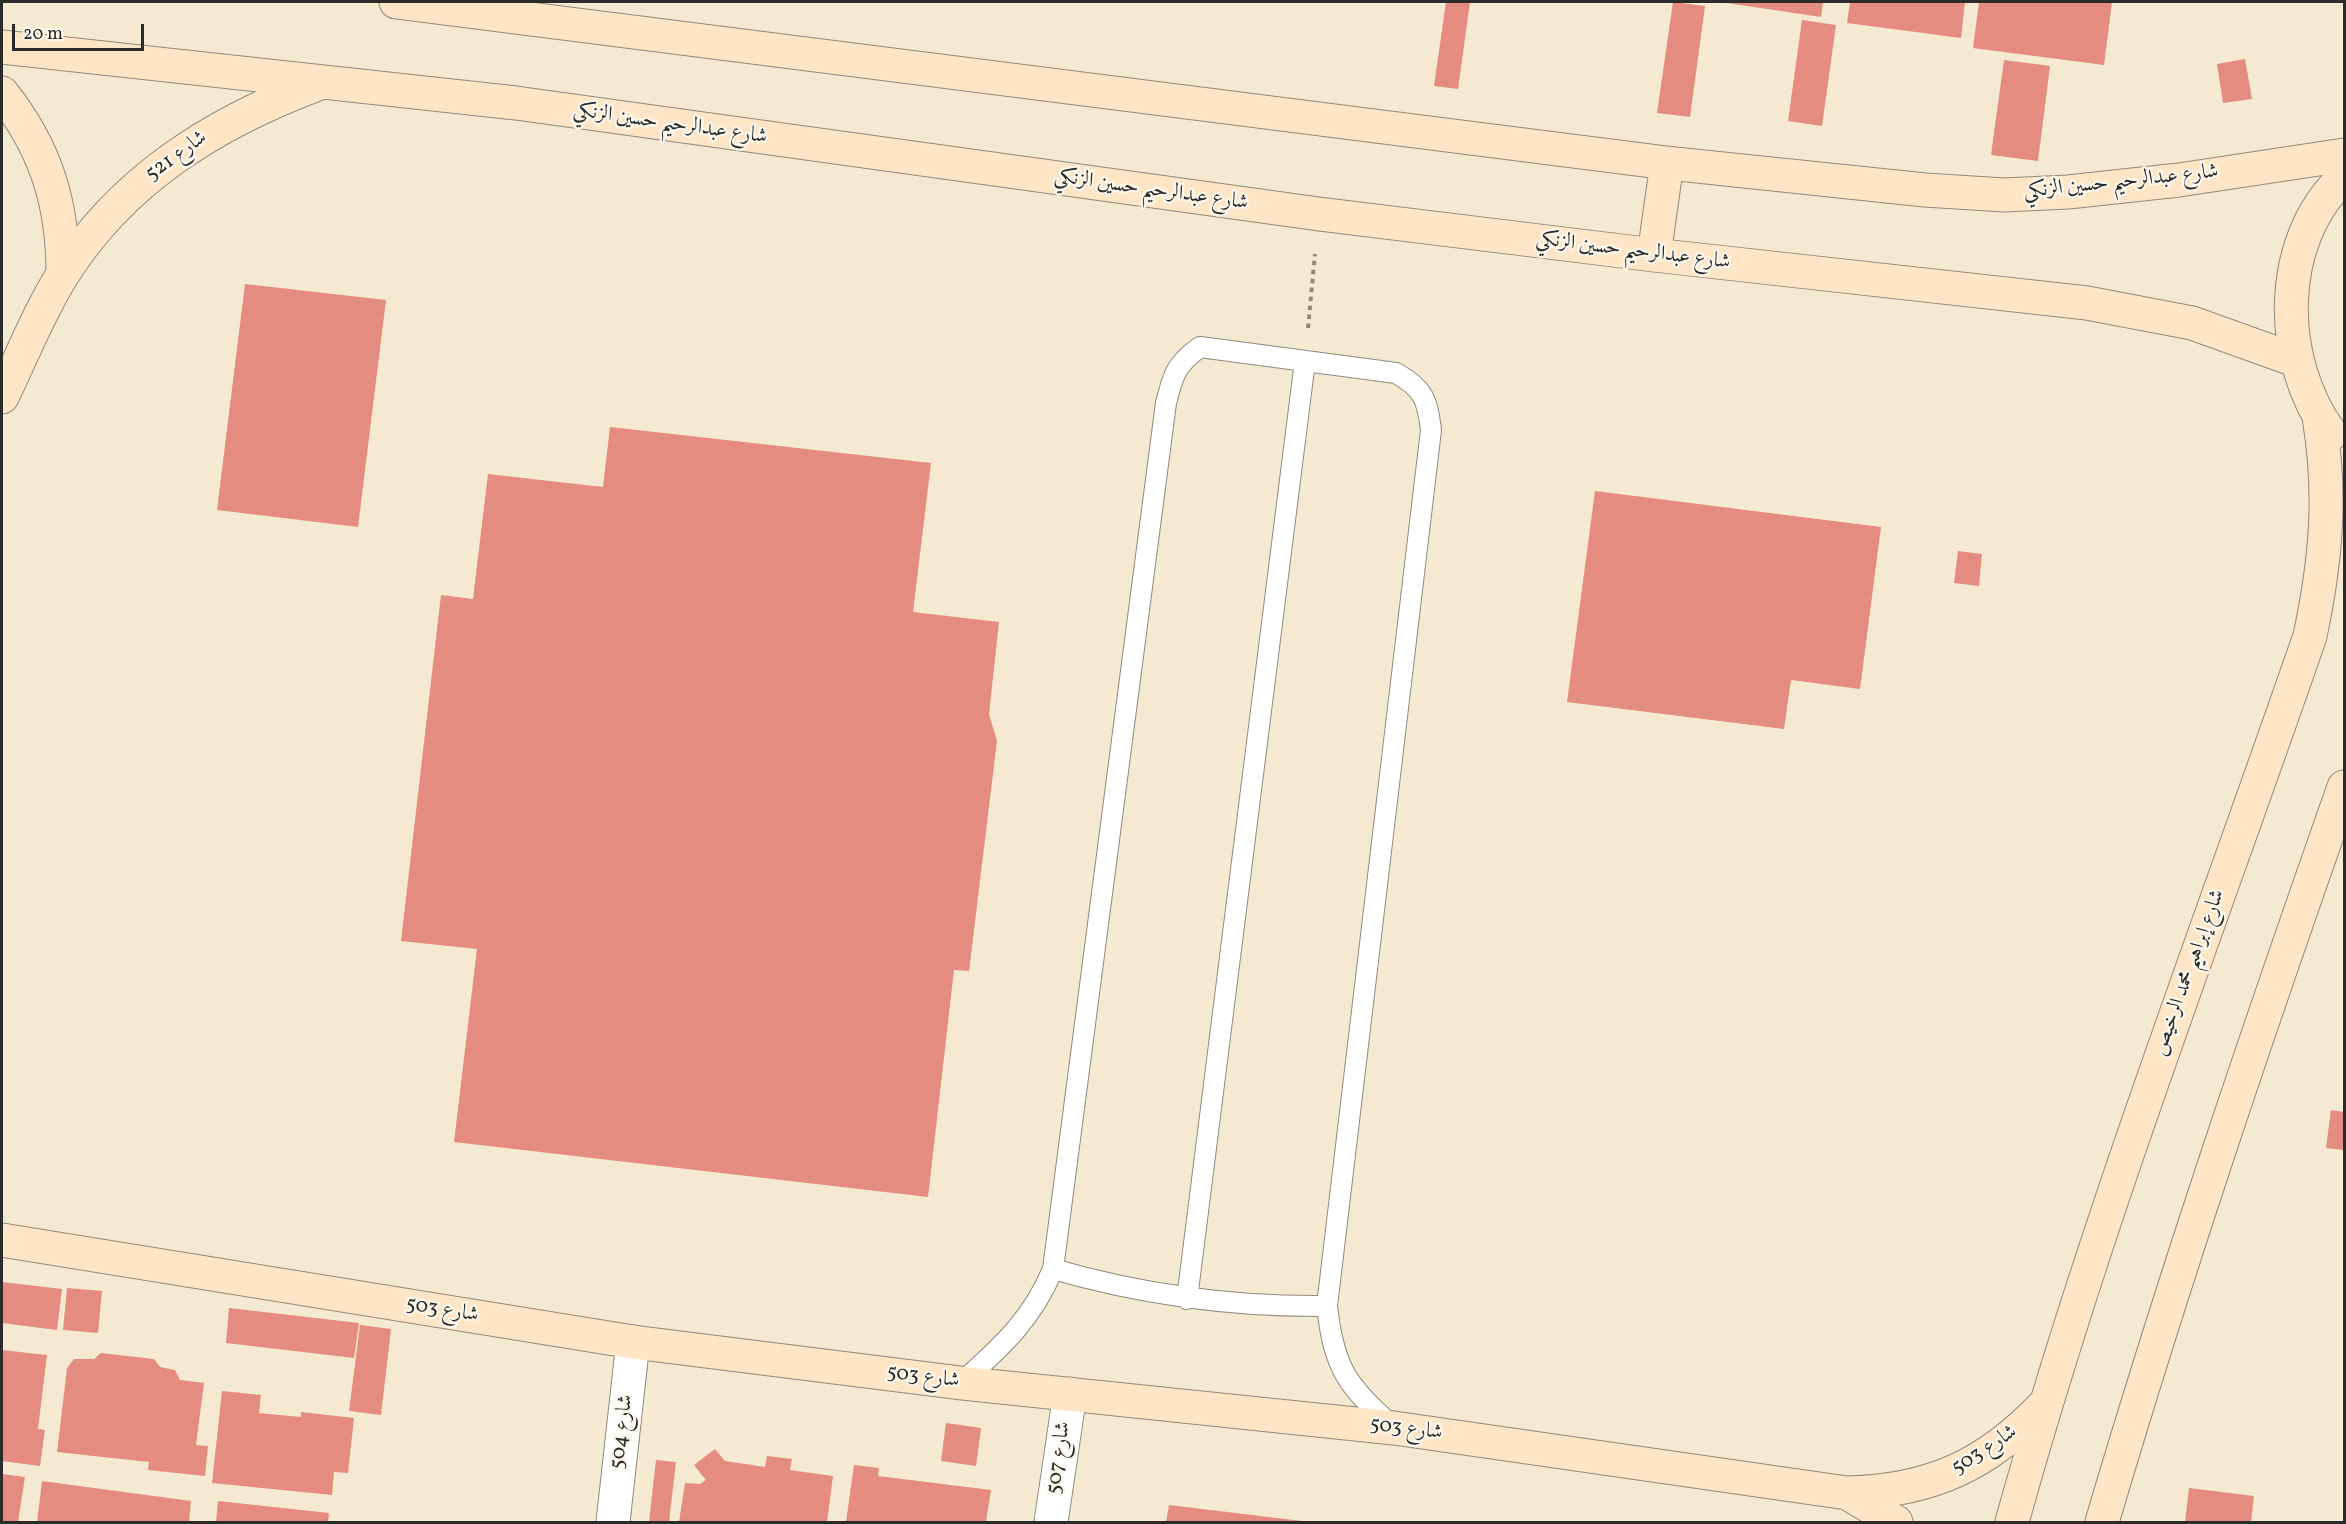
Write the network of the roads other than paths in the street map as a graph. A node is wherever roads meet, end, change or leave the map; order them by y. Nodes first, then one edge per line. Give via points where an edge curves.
1 (396, 2) edge
2 (460, 7) edge
3 (2, 47) edge
4 (322, 82) junction
5 (2, 93) edge
6 (2344, 155) edge
7 (1667, 163) junction
8 (2344, 177) edge
9 (1654, 255) junction
10 (63, 274) junction
11 (2295, 360) junction
12 (1305, 361) junction
13 (2, 397) edge
14 (2319, 417) junction
15 (2344, 451) edge
16 (2344, 787) edge
17 (2, 1240) edge
18 (1053, 1269) junction
19 (1187, 1299) junction
20 (1326, 1306) junction
21 (633, 1342) junction
22 (961, 1383) junction
23 (1070, 1394) junction
24 (2044, 1405) junction
25 (1394, 1428) junction
26 (1847, 1493) junction
27 (613, 1522) edge
28 (1051, 1522) edge
29 (1896, 1522) edge
30 (2012, 1522) edge
31 (2102, 1522) edge

1 - 2 street, شارع عبدالرحيم حسين الزنكي
2 - 7 street, شارع عبدالرحيم حسين الزنكي
3 - 4 street, شارع عبدالرحيم حسين الزنكي
4 - 9 street, شارع عبدالرحيم حسين الزنكي via 516,104 1319,214
4 - 10 street, شارع 521 via 232,120 156,170 93,233
5 - 10 street, شارع 521 via 31,136 57,200 63,234
6 - 7 street, شارع عبدالرحيم حسين الزنكي via 2143,185 2004,195
7 - 9 street
8 - 11 street via 2312,223 2296,267 2290,313
9 - 11 street, شارع عبدالرحيم حسين الزنكي via 2140,311 2202,326
10 - 13 street, شارع 521
11 - 14 street
12 - 18 lane via 1200,347 1183,359 1172,377
12 - 19 lane
12 - 20 lane via 1396,373 1414,384 1428,402 1431,430
14 - 15 street
14 - 24 street, شارع إبراهيم محمد الرخيص via 2326,458 2327,506 2323,571 2310,636 2144,1100
16 - 31 street via 2170,1295
17 - 21 street, شارع 503
18 - 19 lane
18 - 22 lane via 1041,1298 1012,1337
19 - 20 lane via 1280,1307
20 - 25 lane via 1338,1362 1355,1392
21 - 22 street, شارع 503
21 - 27 street, شارع 504
22 - 23 street, شارع 503
23 - 25 street, شارع 503
23 - 28 street, شارع 507
24 - 26 street, شارع 503 via 2001,1446 1949,1475 1916,1486
24 - 30 street, شارع إبراهيم محمد الرخيص
25 - 26 street, شارع 503
26 - 29 street, شارع 503

